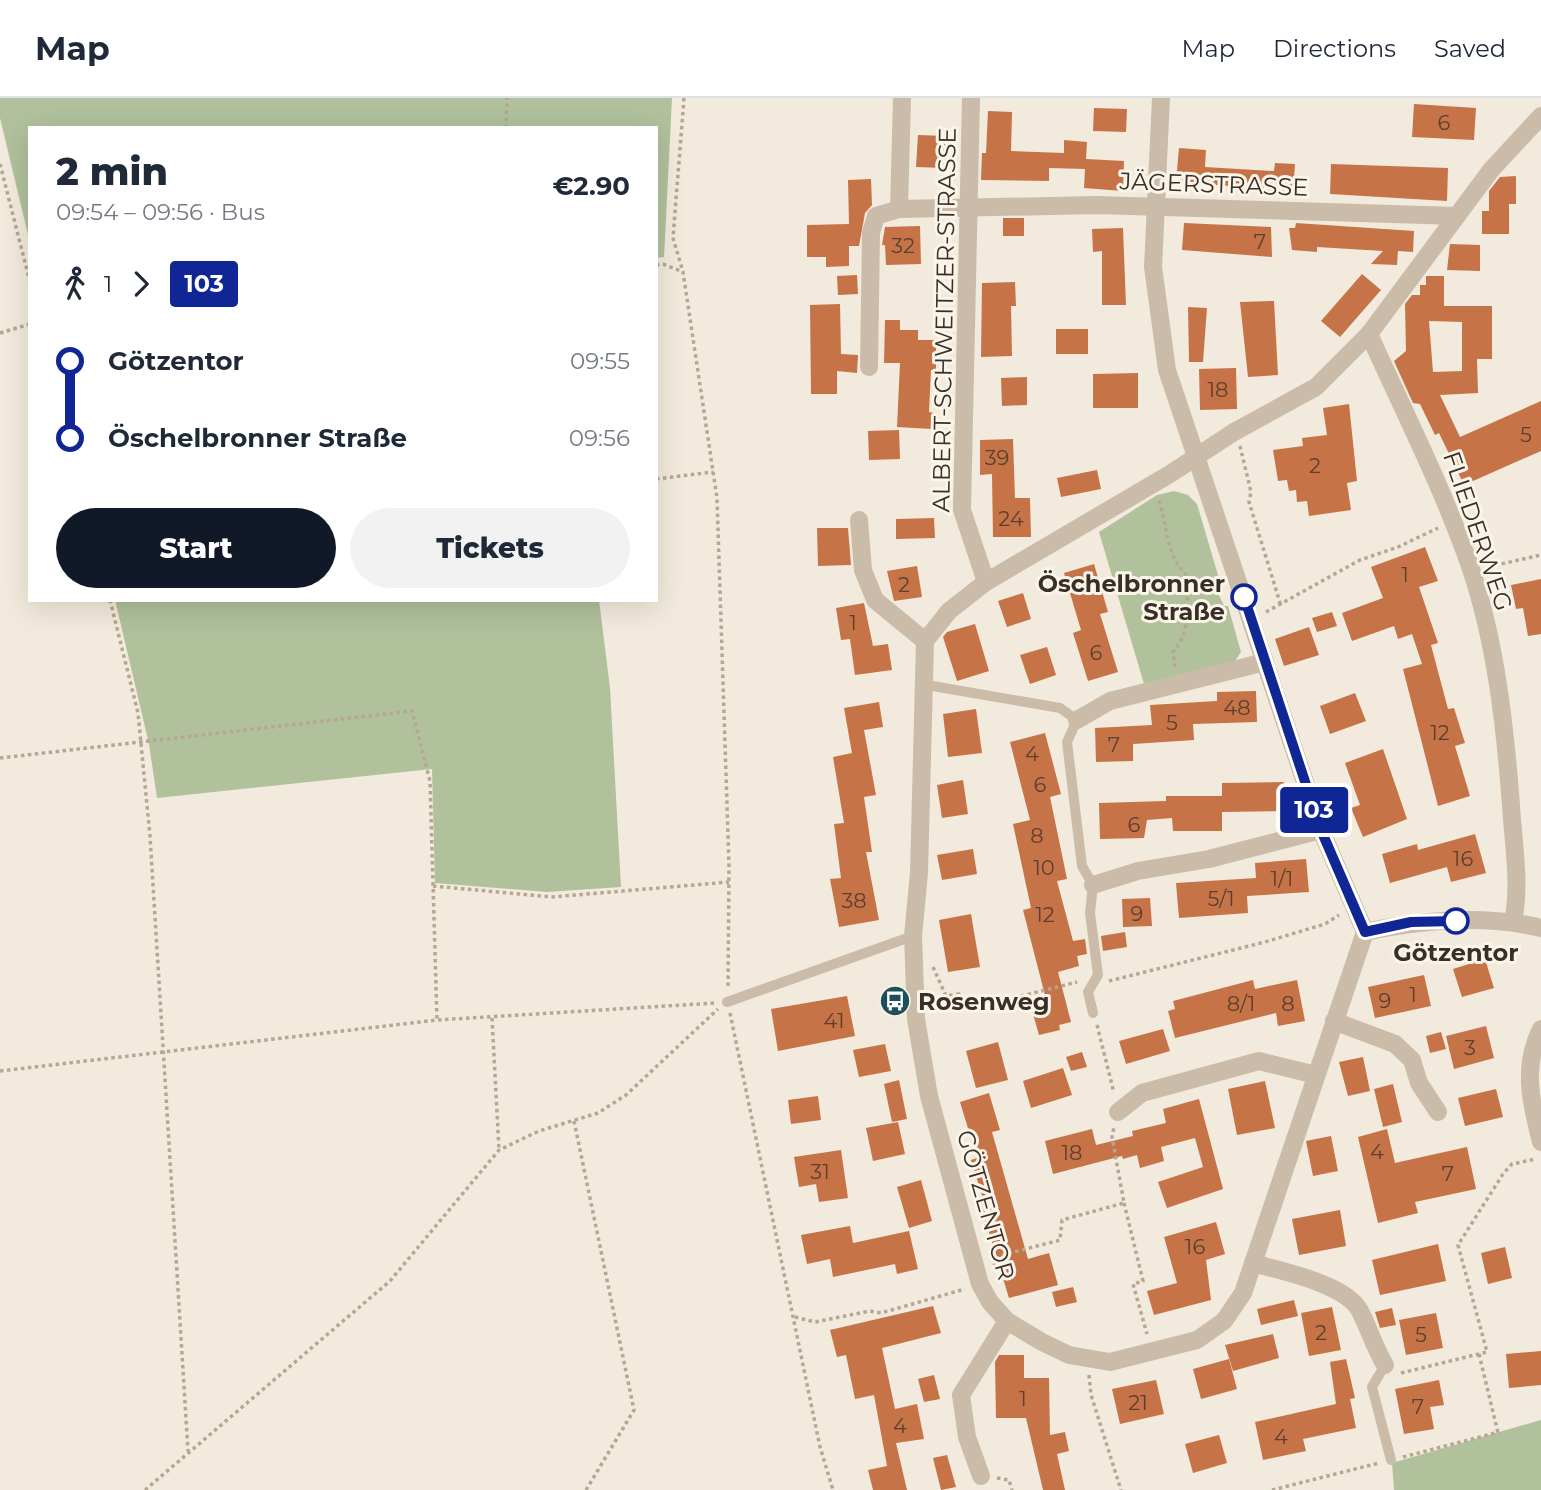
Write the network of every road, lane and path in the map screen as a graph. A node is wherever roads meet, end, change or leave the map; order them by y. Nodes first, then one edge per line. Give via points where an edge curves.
1 (507, 98) edge
2 (684, 98) edge
3 (902, 98) edge
4 (971, 98) edge
5 (1161, 98) edge
6 (1541, 116) edge
7 (506, 126) edge
8 (0, 164) edge
9 (969, 205) junction
10 (1154, 208) junction
11 (899, 209) junction
12 (1457, 216) junction
13 (658, 265) edge
14 (682, 272) junction
15 (28, 274) edge
16 (28, 325) edge
17 (0, 334) edge
18 (1369, 334) junction
19 (869, 367) dead end
20 (1234, 432) junction
21 (1198, 456) junction
22 (713, 472) junction
23 (658, 479) edge
24 (1157, 495) dead end
25 (859, 520) dead end
26 (1452, 522) junction
27 (1541, 555) edge
28 (1471, 571) junction
29 (1193, 580) junction
30 (986, 582) junction
31 (1226, 588) dead end
32 (110, 602) edge
33 (1281, 606) junction
34 (1252, 618) junction
35 (925, 641) junction
36 (1265, 662) junction
37 (1178, 683) junction
38 (921, 684) junction
39 (1077, 720) junction
40 (141, 741) junction
41 (0, 758) edge
42 (1321, 830) junction
43 (729, 882) junction
44 (1093, 885) junction
45 (433, 886) junction
46 (1353, 906) junction
47 (1513, 921) junction
48 (1541, 928) edge
49 (1365, 932) junction
50 (913, 936) junction
51 (1097, 981) junction
52 (943, 990) dead end
53 (727, 1002) junction
54 (1093, 1013) joint
55 (492, 1018) junction
56 (437, 1020) junction
57 (1334, 1021) junction
58 (1541, 1029) edge
59 (163, 1054) junction
60 (0, 1071) edge
61 (1316, 1075) junction
62 (1118, 1112) junction
63 (1438, 1112) dead end
64 (574, 1121) junction
65 (1541, 1142) edge
66 (499, 1150) junction
67 (1541, 1158) edge
68 (1116, 1160) dead end
69 (1124, 1203) dead end
70 (1253, 1263) junction
71 (1007, 1321) junction
72 (1152, 1353) junction
73 (1479, 1354) junction
74 (1090, 1359) junction
75 (1385, 1366) junction
76 (1498, 1433) dead end
77 (188, 1451) junction
78 (1391, 1460) dead end
79 (981, 1476) dead end
80 (145, 1490) edge
81 (586, 1490) edge
82 (833, 1490) edge
83 (1121, 1490) edge

1 - 7 path
2 - 14 path via 673,238
3 - 11 street
4 - 9 street, ALBERT-SCHWEITZER-STRASSE
5 - 10 street
6 - 12 street via 1491,170
8 - 15 path
9 - 10 street, JÄGERSTRASSE
9 - 11 street, JÄGERSTRASSE
9 - 30 street, ALBERT-SCHWEITZER-STRASSE via 962,510
10 - 12 street, JÄGERSTRASSE
10 - 21 street via 1153,267 1167,370
11 - 19 street via 876,216 871,233
12 - 18 street
13 - 14 path
14 - 22 path
16 - 17 path
18 - 20 street via 1317,387
18 - 26 street, FLIEDERWEG via 1423,445
20 - 21 street
20 - 33 path via 1251,492 1249,502
21 - 30 street
21 - 34 street
22 - 23 path
22 - 43 path
24 - 29 path via 1167,525 1166,542 1178,568
25 - 35 street via 863,570 875,600
26 - 28 street, FLIEDERWEG
26 - 33 path via 1360,560
27 - 28 path
28 - 47 street, FLIEDERWEG via 1503,719 1518,899
29 - 31 path via 1218,590
29 - 37 path via 1187,593 1186,636 1173,652
30 - 35 street via 948,611
32 - 40 path
33 - 34 path
34 - 36 street
35 - 38 street
36 - 37 street
36 - 42 street
37 - 39 street via 1110,701
38 - 39 lane via 1060,708
38 - 50 street via 919,873
39 - 44 lane via 1067,743 1082,866
40 - 41 path
40 - 45 path via 412,711 430,781
40 - 59 path
42 - 44 street
42 - 46 street
43 - 45 path via 552,897
43 - 53 path
44 - 51 lane via 1090,914
45 - 56 path
46 - 49 street
46 - 51 path via 1325,924 1277,939
47 - 48 street
47 - 49 street via 1411,922
49 - 57 street, GÖTZENTOR
50 - 53 lane
50 - 71 street, GÖTZENTOR via 916,1019 929,1096 980,1284
51 - 52 path via 1084,980 966,1010 959,994 946,996
51 - 54 lane via 1088,992
53 - 55 path
53 - 64 path via 626,1095 598,1113
53 - 82 path via 820,1447
54 - 62 path
55 - 56 path
55 - 66 path
56 - 59 path
57 - 61 street, GÖTZENTOR
57 - 63 street via 1395,1044 1412,1060 1419,1083
58 - 65 street via 1531,1051 1529,1073
59 - 60 path
59 - 77 path
61 - 62 street via 1259,1061 1142,1093
61 - 70 street, GÖTZENTOR
62 - 68 path via 1112,1137
64 - 66 path via 539,1130
64 - 81 path via 634,1410
66 - 77 path via 390,1281
67 - 73 path via 1512,1164 1458,1245 1487,1352
69 - 72 path via 1143,1281 1133,1284
70 - 72 street, GÖTZENTOR via 1242,1293 1224,1321 1197,1340
70 - 75 street via 1334,1289 1359,1309
71 - 74 street, GÖTZENTOR via 1042,1342
71 - 79 street via 961,1395 967,1437
72 - 74 street, GÖTZENTOR via 1110,1362
73 - 75 path via 1400,1374
73 - 76 path
74 - 83 path via 1091,1395
75 - 78 lane via 1372,1387
77 - 80 path

